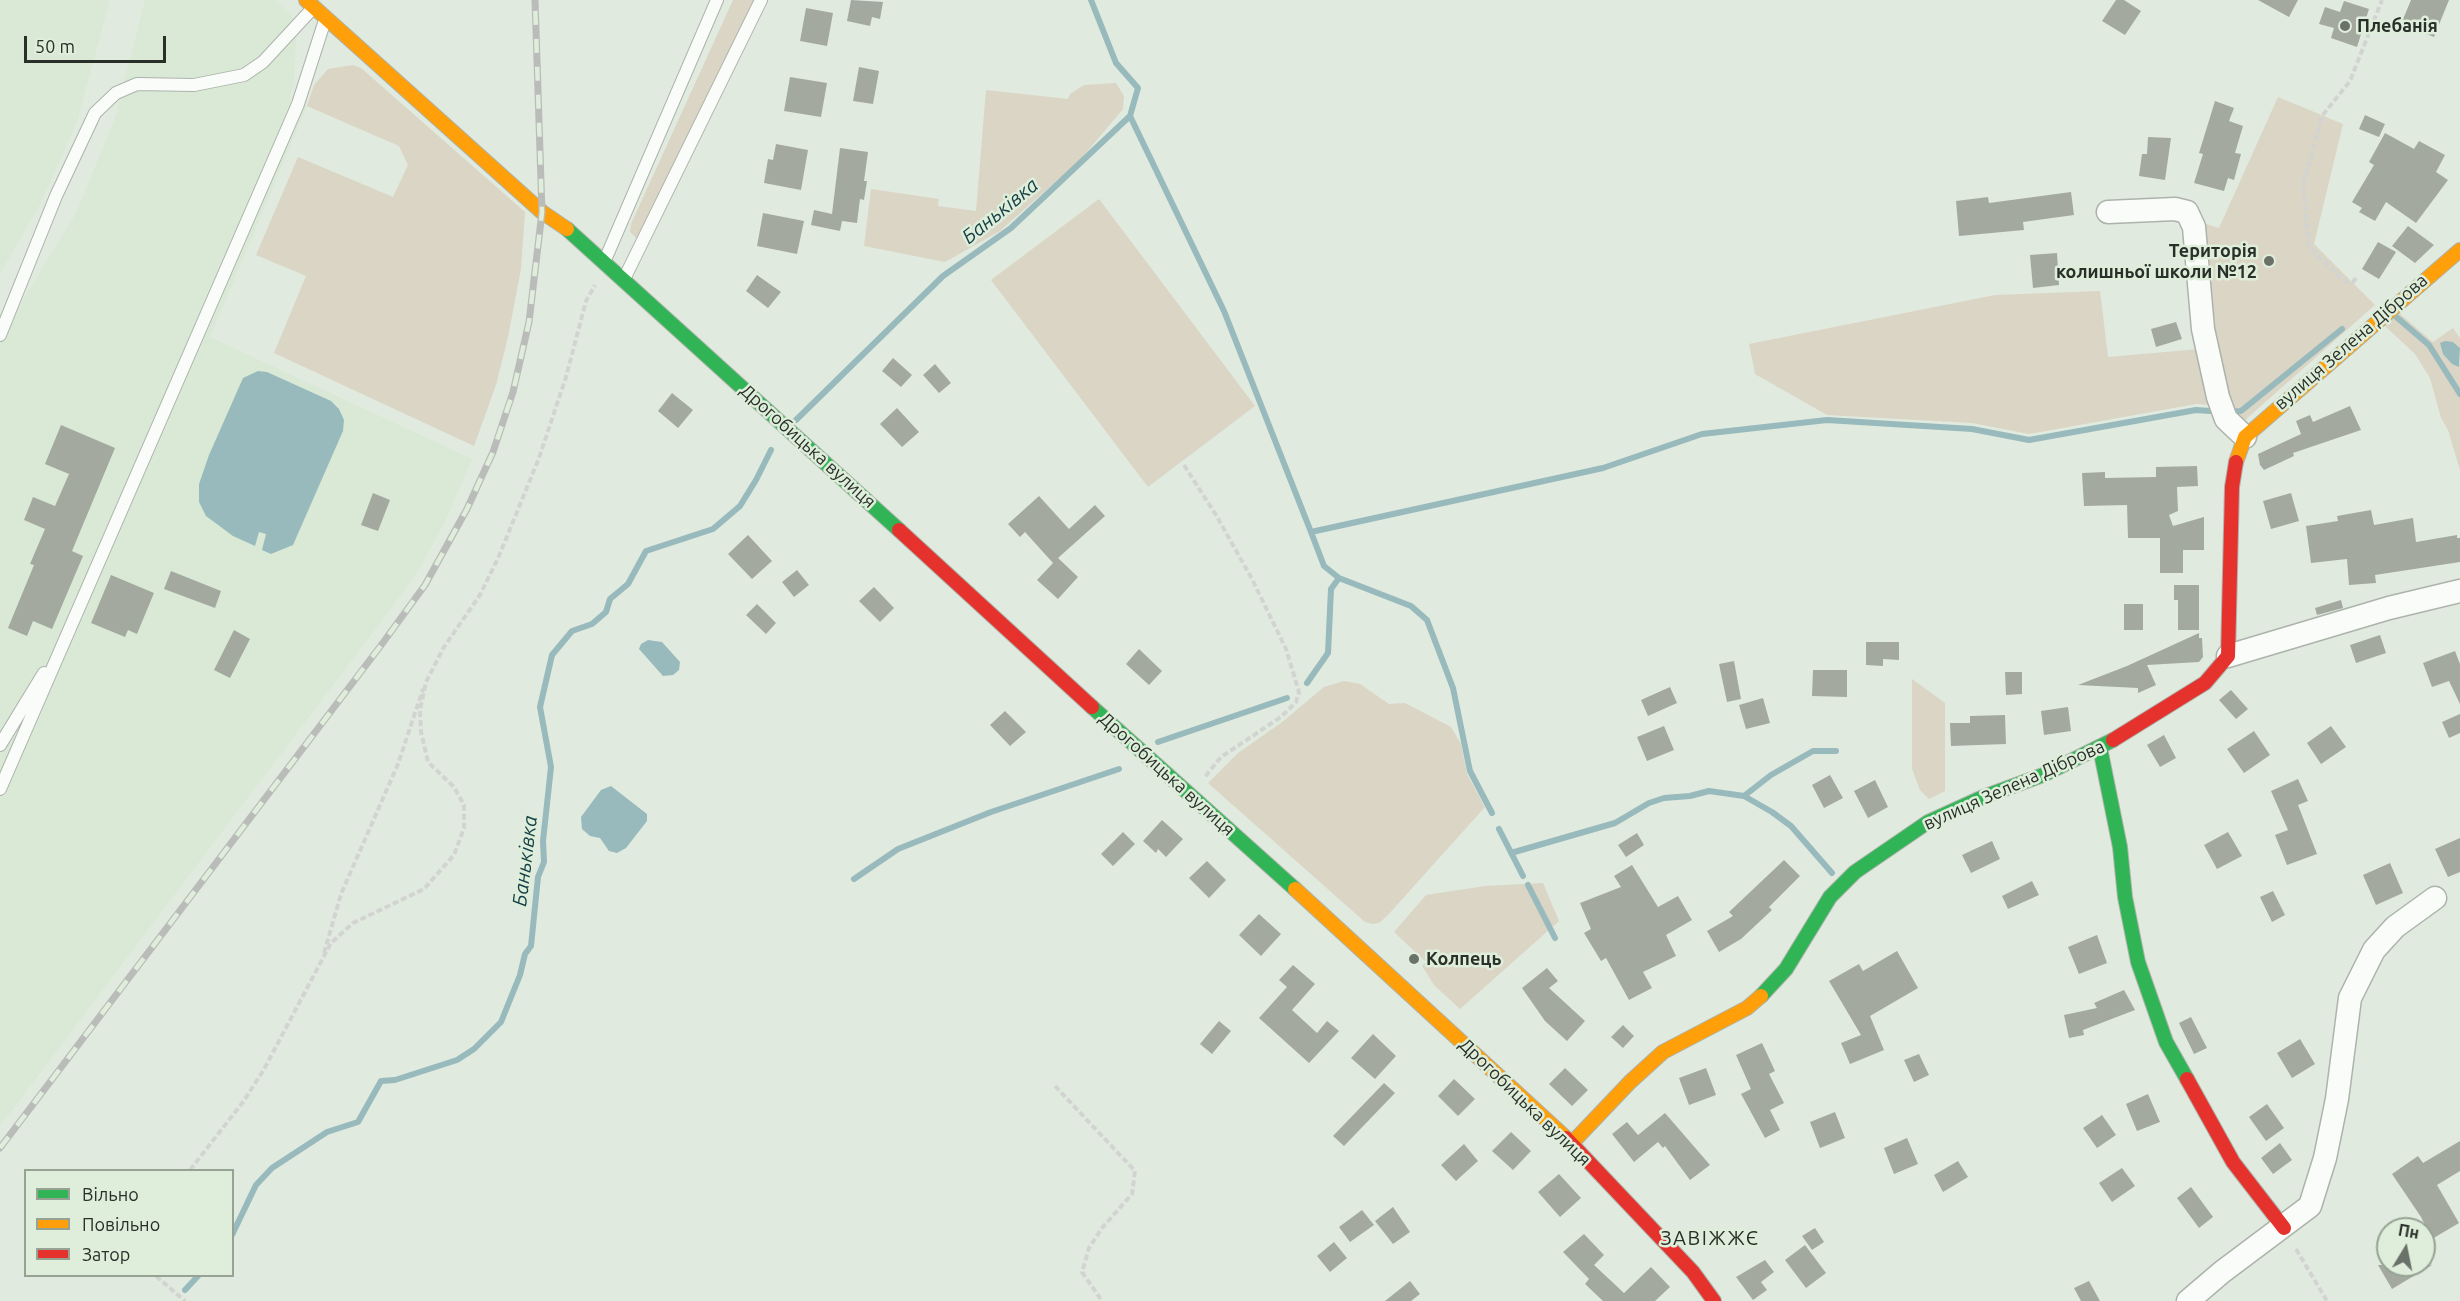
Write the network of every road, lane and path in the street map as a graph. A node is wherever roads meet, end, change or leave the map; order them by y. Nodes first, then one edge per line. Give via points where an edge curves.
1 (717, 0) edge
2 (761, 0) edge
3 (2382, 0) edge
4 (310, 4) edge
5 (325, 18) junction
6 (2108, 212) dead end
7 (2460, 250) edge
8 (607, 263) junction
9 (624, 278) junction
10 (2356, 278) dead end
11 (0, 335) edge
12 (2245, 436) junction
13 (1184, 465) dead end
14 (2460, 591) edge
15 (62, 647) junction
16 (2228, 656) junction
17 (426, 682) junction
18 (0, 745) edge
19 (2100, 748) junction
20 (0, 789) edge
21 (1189, 795) junction
22 (2435, 898) dead end
23 (323, 957) junction
24 (1055, 1086) dead end
25 (1572, 1143) junction
26 (191, 1169) edge
27 (2284, 1227) junction
28 (158, 1277) edge
29 (185, 1301) edge
30 (1102, 1301) edge
31 (1714, 1301) edge
32 (2188, 1301) edge
33 (2327, 1301) edge

1 - 8 lane
2 - 9 lane
3 - 10 path via 2350,81 2322,116 2303,185 2309,247 2344,281 2353,282
4 - 5 street, Дрогобицька вулиця
4 - 11 lane via 263,62 244,75 194,85 137,84 116,93 95,113
5 - 8 street, Дрогобицька вулиця via 542,212 579,237
5 - 15 lane via 298,104
6 - 12 street via 2187,212 2194,227 2203,329 2218,397 2226,420
7 - 12 street, вулиця Зелена Діброва
8 - 9 street, Дрогобицька вулиця
8 - 17 path via 586,301 539,458 499,556 480,596 444,647
9 - 21 street, Дрогобицька вулиця
12 - 16 street via 2232,487
13 - 21 path via 1252,579 1286,649 1299,692 1296,702 1281,717 1221,757
14 - 16 street
15 - 18 lane
15 - 20 lane
16 - 19 street, вулиця Зелена Діброва via 2205,682 2180,701
17 - 23 path via 398,764 341,894
17 - 23 path via 420,710 428,762 454,788 464,805 464,828 454,855 424,889 353,923 331,943
19 - 25 street, вулиця Зелена Діброва via 1928,822 1855,873 1830,897 1786,969 1767,991 1747,1008 1663,1052
19 - 27 street via 2138,962 2166,1042 2233,1162
21 - 25 street, Дрогобицька вулиця via 1370,955
22 - 27 street via 2395,927 2374,950 2350,998 2325,1158 2310,1206
23 - 26 path via 263,1071
24 - 30 path via 1135,1170 1132,1194 1102,1227 1089,1248 1082,1272
25 - 31 street, Дрогобицька вулиця via 1693,1272
27 - 32 street
27 - 33 path
28 - 29 path

